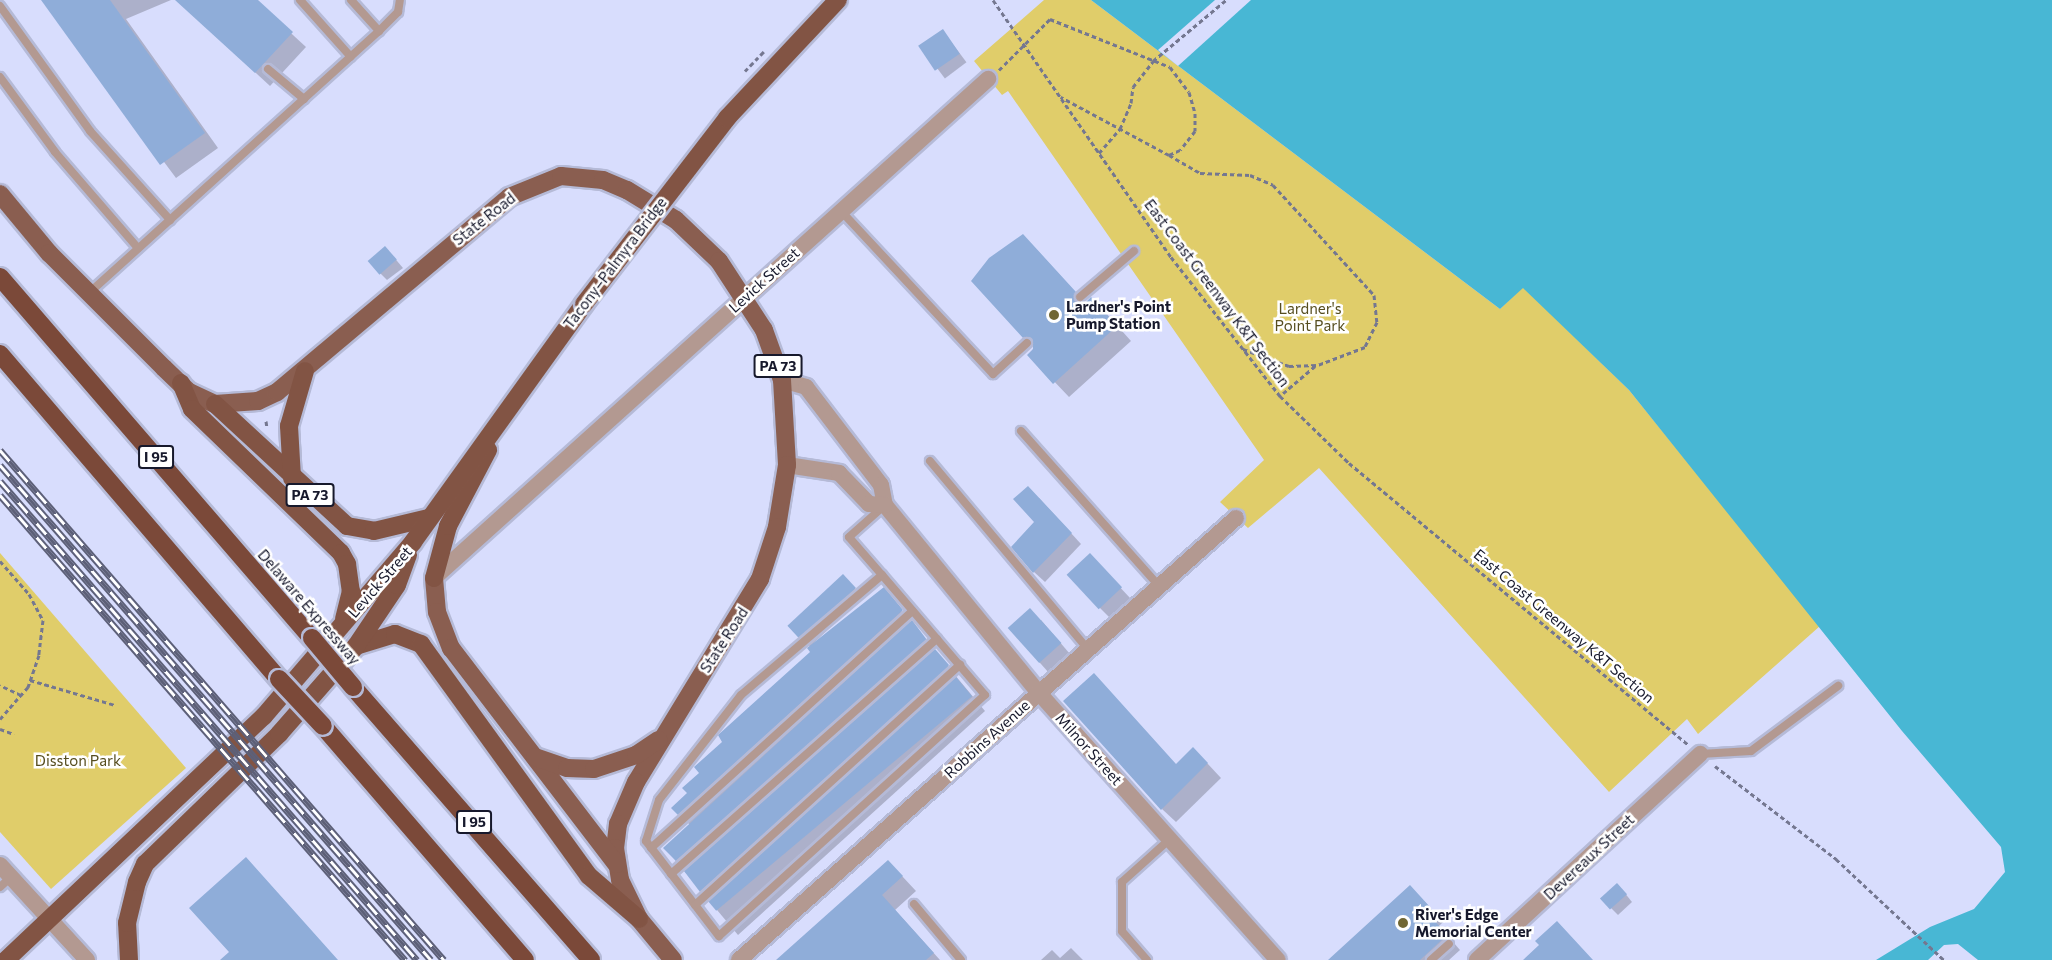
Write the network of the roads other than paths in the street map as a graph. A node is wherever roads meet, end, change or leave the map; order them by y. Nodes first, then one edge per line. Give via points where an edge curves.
1 (300, 0) edge
2 (351, 0) edge
3 (400, 0) edge
4 (838, 0) edge
5 (0, 6) edge
6 (379, 31) junction
7 (351, 57) junction
8 (268, 69) dead end
9 (0, 77) edge
10 (988, 79) road end
11 (304, 99) junction
12 (0, 194) edge
13 (841, 211) junction
14 (170, 220) junction
15 (138, 248) junction
16 (1134, 251) dead end
17 (0, 277) edge
18 (89, 293) junction
19 (745, 297) junction
20 (1080, 297) dead end
21 (1027, 343) dead end
22 (0, 354) edge
23 (305, 371) junction
24 (782, 380) junction
25 (181, 383) junction
26 (511, 402) junction
27 (214, 404) junction
28 (1021, 431) dead end
29 (930, 461) dead end
30 (786, 465) junction
31 (292, 478) junction
32 (885, 505) junction
33 (428, 518) junction
34 (1236, 518) dead end
35 (413, 543) junction
36 (882, 575) junction
37 (434, 578) junction
38 (1159, 586) junction
39 (912, 611) junction
40 (342, 627) junction
41 (937, 639) junction
42 (356, 646) junction
43 (1088, 649) junction
44 (960, 665) junction
45 (1838, 686) dead end
46 (1039, 693) junction
47 (661, 738) junction
48 (1694, 749) joint
49 (534, 756) junction
50 (1170, 839) junction
51 (651, 848) junction
52 (616, 864) junction
53 (671, 874) junction
54 (4, 876) edge
55 (914, 904) dead end
56 (695, 905) junction
57 (639, 919) junction
58 (50, 922) junction
59 (1449, 944) dead end
60 (0, 954) edge
61 (6, 960) edge
62 (87, 960) edge
63 (129, 960) edge
64 (525, 960) edge
65 (591, 960) edge
66 (673, 960) edge
67 (739, 960) edge
68 (961, 960) edge
69 (1147, 960) edge
70 (1278, 960) edge
71 (1431, 960) edge
72 (1477, 960) edge

1 - 7 lane
2 - 6 lane
3 - 6 lane via 398,12
4 - 26 highway, Tacony–Palmyra Bridge, bridge via 748,94
5 - 14 lane via 90,131
6 - 7 lane
7 - 11 lane
8 - 11 lane
9 - 15 lane via 55,152
10 - 13 street, Levick Street
11 - 14 lane
12 - 18 main road, PA 73
13 - 19 street, Levick Street
13 - 21 lane via 993,374
14 - 15 lane
15 - 18 lane
16 - 20 lane
17 - 65 highway, Delaware Expressway / I 95, bridge
18 - 25 main road, PA 73
19 - 23 main road, State Road / PA 73 via 693,234 650,202 603,180 561,176 508,197
19 - 24 main road, State Road / PA 73 via 764,330
19 - 37 street, Levick Street
22 - 64 highway, bridge
23 - 27 main road, State Road / PA 73 via 264,399
23 - 31 highway via 289,426
24 - 30 main road, State Road / PA 73
24 - 32 street, Milnor Street via 806,387 881,485
25 - 27 main road, PA 73
25 - 40 highway via 192,409 341,553 347,564 351,591
26 - 33 highway, Tacony–Palmyra Bridge
26 - 37 highway via 448,526
27 - 31 highway, PA 73
28 - 38 lane
29 - 43 lane
30 - 32 street, Milnor Street via 839,474 869,504
30 - 47 main road, State Road / PA 73 via 777,527 760,579
31 - 33 highway, PA 73 via 339,520 356,529 392,529
32 - 36 lane via 849,537
32 - 46 street, Milnor Street
33 - 35 highway, Tacony–Palmyra Bridge
34 - 38 street, Robbins Avenue
35 - 40 highway, Levick Street
35 - 42 highway, Levick Street via 397,585
36 - 39 lane
36 - 51 lane via 741,695 659,800 646,842
37 - 49 main road via 437,612 451,648
38 - 43 street, Robbins Avenue
39 - 41 lane
39 - 51 lane
40 - 58 highway, Levick Street via 264,716
41 - 44 lane
41 - 53 lane
42 - 57 highway via 394,634 421,644 589,876
42 - 63 highway, Levick Street via 279,734 145,864 136,882 127,923
43 - 46 street, Robbins Avenue
44 - 56 lane
44 - 56 lane via 985,695 719,936
45 - 48 lane via 1751,751
46 - 50 street, Milnor Street
46 - 67 street, Robbins Avenue
47 - 49 main road, PA 73 via 636,755 594,769 567,768
47 - 52 main road, State Road via 624,805 616,837
48 - 72 street, Devereaux Street
49 - 52 main road
50 - 69 lane via 1122,882 1122,931
50 - 70 street, Milnor Street
51 - 53 lane
52 - 57 main road, State Road
53 - 56 lane
54 - 58 street
55 - 68 lane
57 - 66 main road, State Road
58 - 61 highway, Levick Street
58 - 62 street
59 - 71 lane
60 - 61 lane

